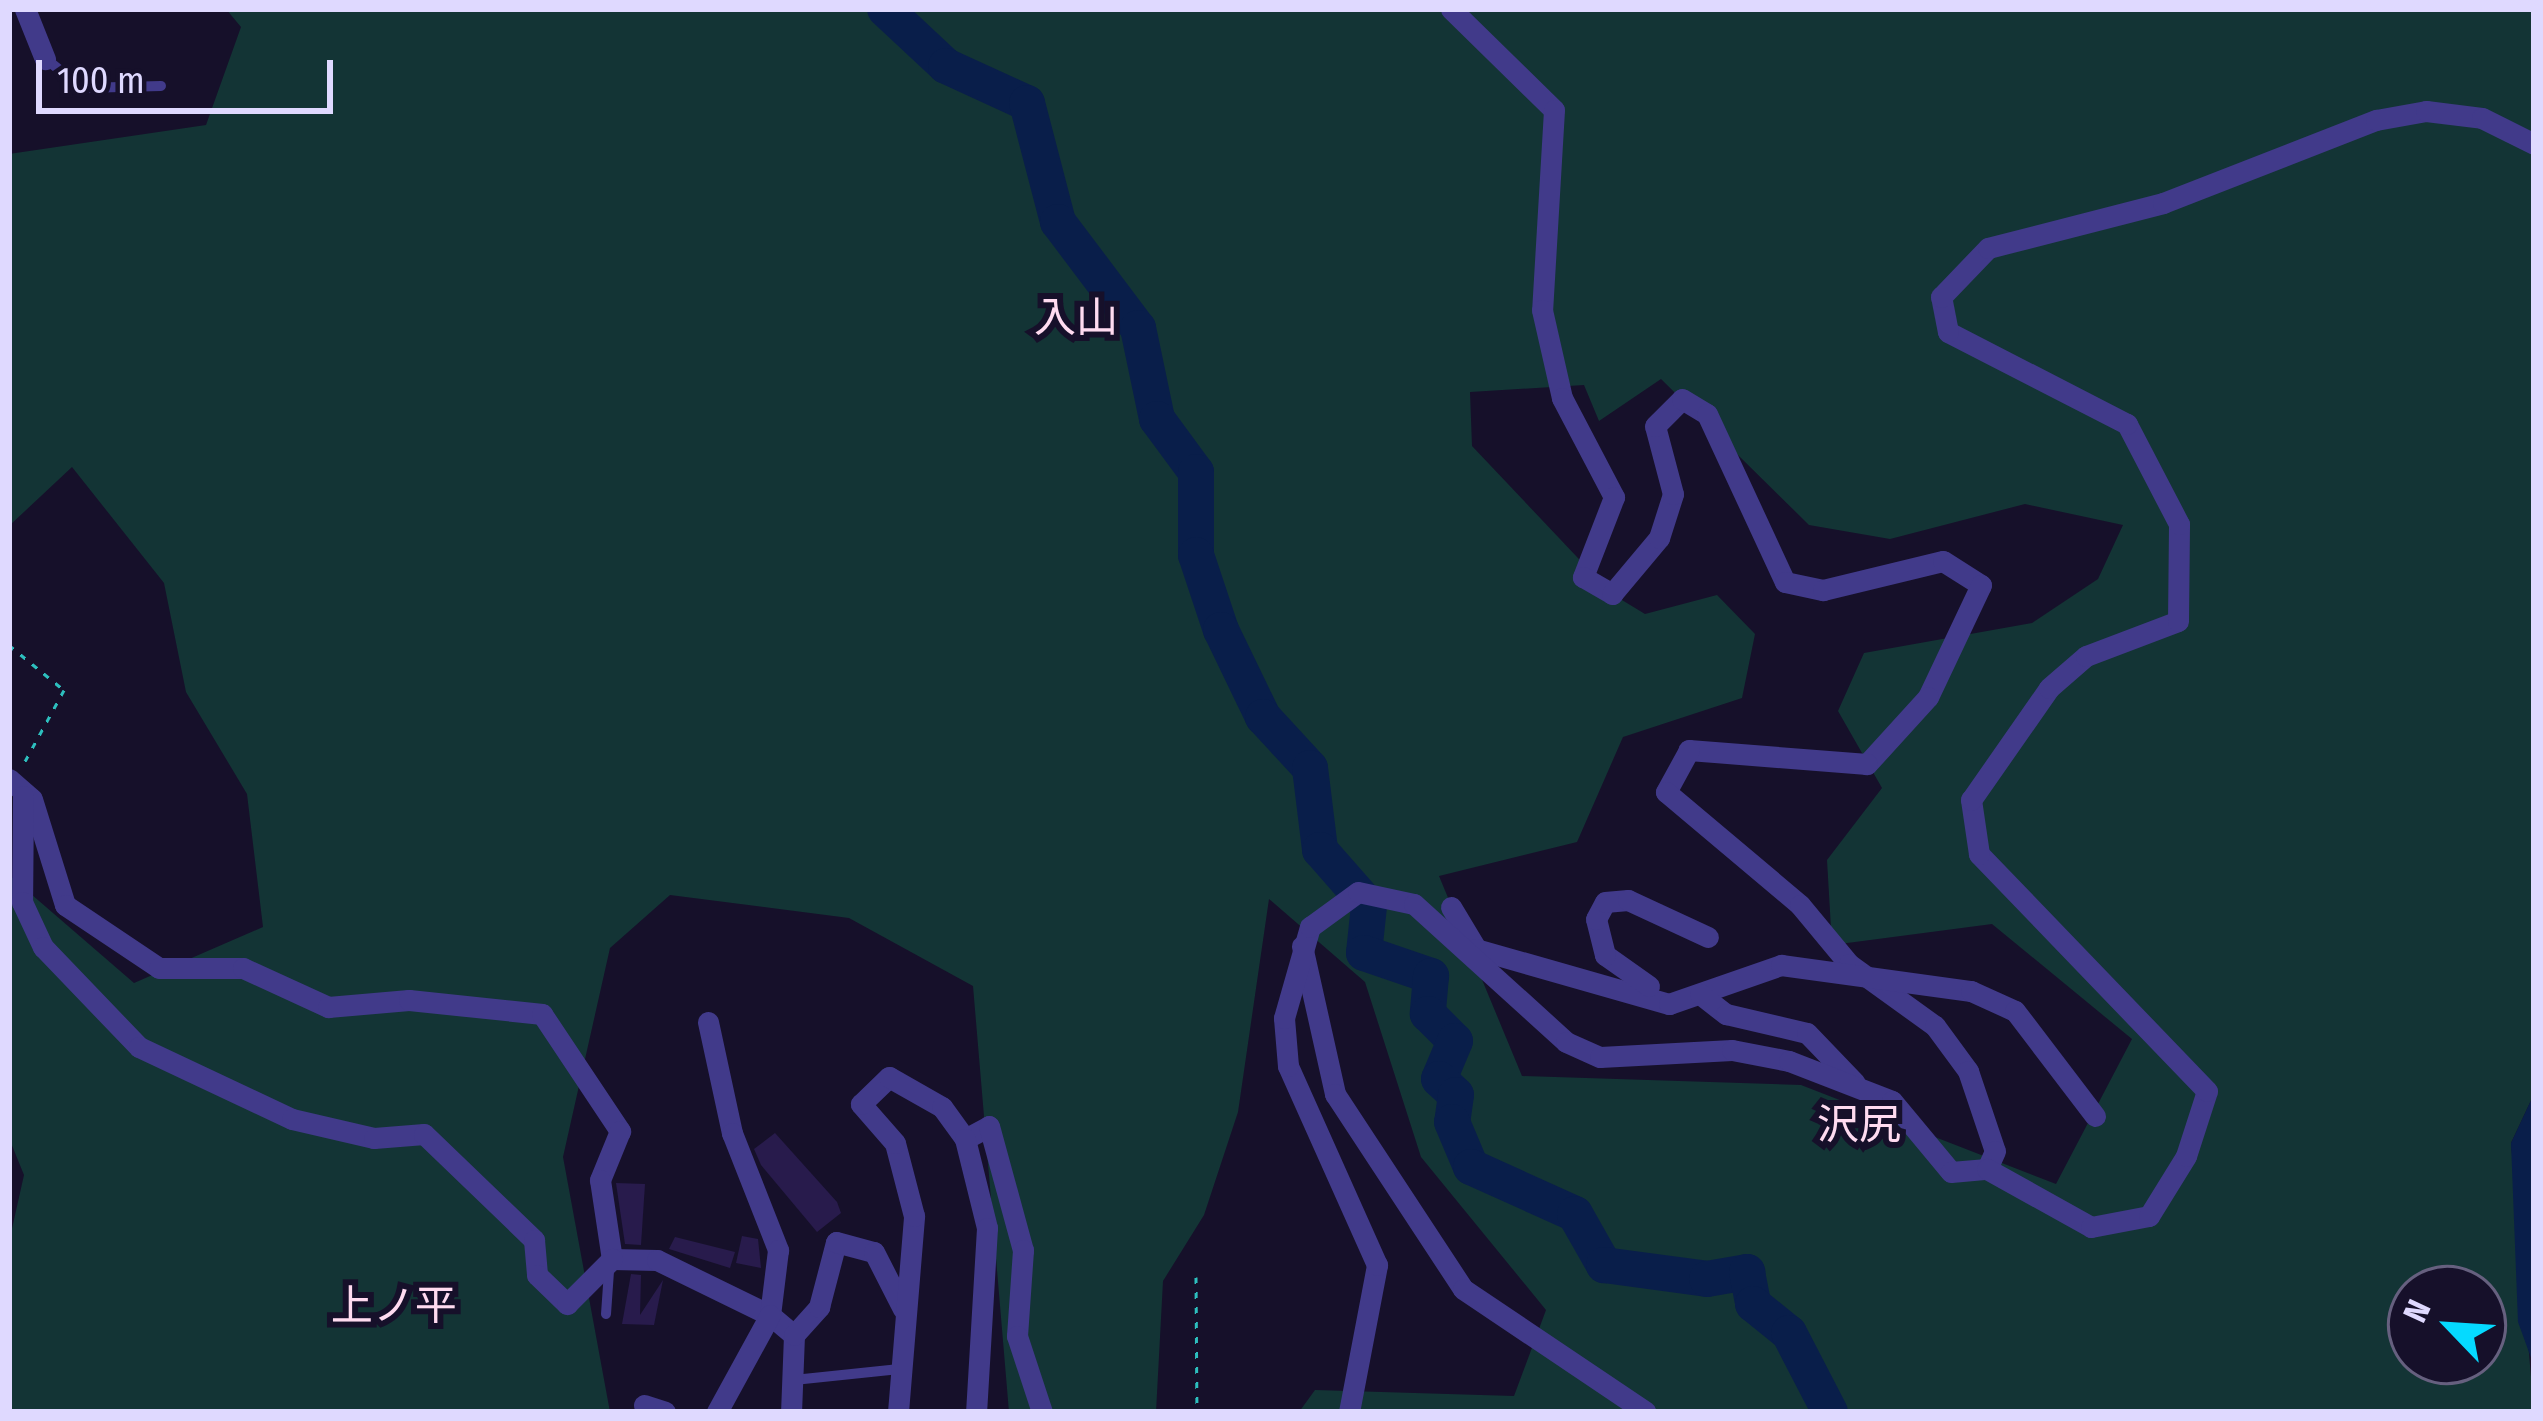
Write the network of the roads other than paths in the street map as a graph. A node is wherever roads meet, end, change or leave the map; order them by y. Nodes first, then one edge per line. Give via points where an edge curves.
1 (25, 9) edge
2 (1450, 9) edge
3 (45, 59) joint
4 (161, 86) dead end
5 (2534, 144) edge
6 (18, 781) edge
7 (1451, 907) dead end
8 (1708, 938) dead end
9 (1301, 946) junction
10 (1476, 949) junction
11 (1493, 976) junction
12 (1871, 980) junction
13 (1700, 994) junction
14 (1654, 997) junction
15 (708, 1022) dead end
16 (1855, 1083) junction
17 (2095, 1116) dead end
18 (965, 1139) junction
19 (1987, 1169) junction
20 (610, 1265) junction
21 (606, 1314) dead end
22 (770, 1315) junction
23 (909, 1316) junction
24 (794, 1335) junction
25 (903, 1369) junction
26 (790, 1380) junction
27 (717, 1412) edge
28 (790, 1412) edge
29 (898, 1412) edge
30 (976, 1412) edge
31 (1042, 1412) edge
32 (1349, 1412) edge
33 (1646, 1412) edge

1 - 3 street
2 - 12 street via 1554,110 1541,310 1562,398 1614,497 1583,578 1612,595 1659,538 1673,494 1655,426 1682,399 1707,414 1785,582 1823,590 1943,562 1981,585 1928,697 1867,764 1689,750 1667,778 1670,806 1780,888
3 - 4 lane via 82,88
5 - 19 street via 2482,118 2426,110 2376,120 2163,202 1988,248 1946,287 1948,332 2127,424 2161,479 2186,562 2178,621 2074,667 1978,778 1971,800 1979,854 2194,1068 2204,1107 2176,1175 2132,1222 2091,1227
6 - 20 street via 29,917 95,1011 139,1047 292,1119 374,1138 424,1134 534,1240 537,1275 567,1304
6 - 20 street via 65,905 159,968 243,968 328,1007 427,1001 542,1014 620,1131 600,1180
7 - 10 street
8 - 14 street via 1628,900 1605,902 1596,919 1605,955
9 - 11 street via 1358,892 1399,895
9 - 32 street via 1284,991 1288,1066 1377,1264
9 - 33 street via 1335,1094 1463,1288
10 - 11 street
10 - 14 street
11 - 16 street via 1566,1042 1600,1057 1732,1050
12 - 13 street via 1781,965
12 - 17 street via 1936,984 2015,1011
12 - 19 street via 1935,1026 1968,1071 1995,1151
13 - 14 street
13 - 16 street via 1726,1014 1808,1033
15 - 22 street via 732,1133 778,1250
16 - 19 street via 1892,1101 1951,1172
18 - 23 street via 942,1107 889,1077 861,1104 895,1142 914,1216
18 - 30 street via 987,1228
18 - 31 street via 989,1126 1023,1250 1017,1336
20 - 21 lane
20 - 22 street via 657,1259
22 - 24 street
22 - 27 street
23 - 24 street via 874,1252 836,1242 819,1306
23 - 25 street
24 - 26 street
25 - 26 lane
25 - 29 street
26 - 28 street

